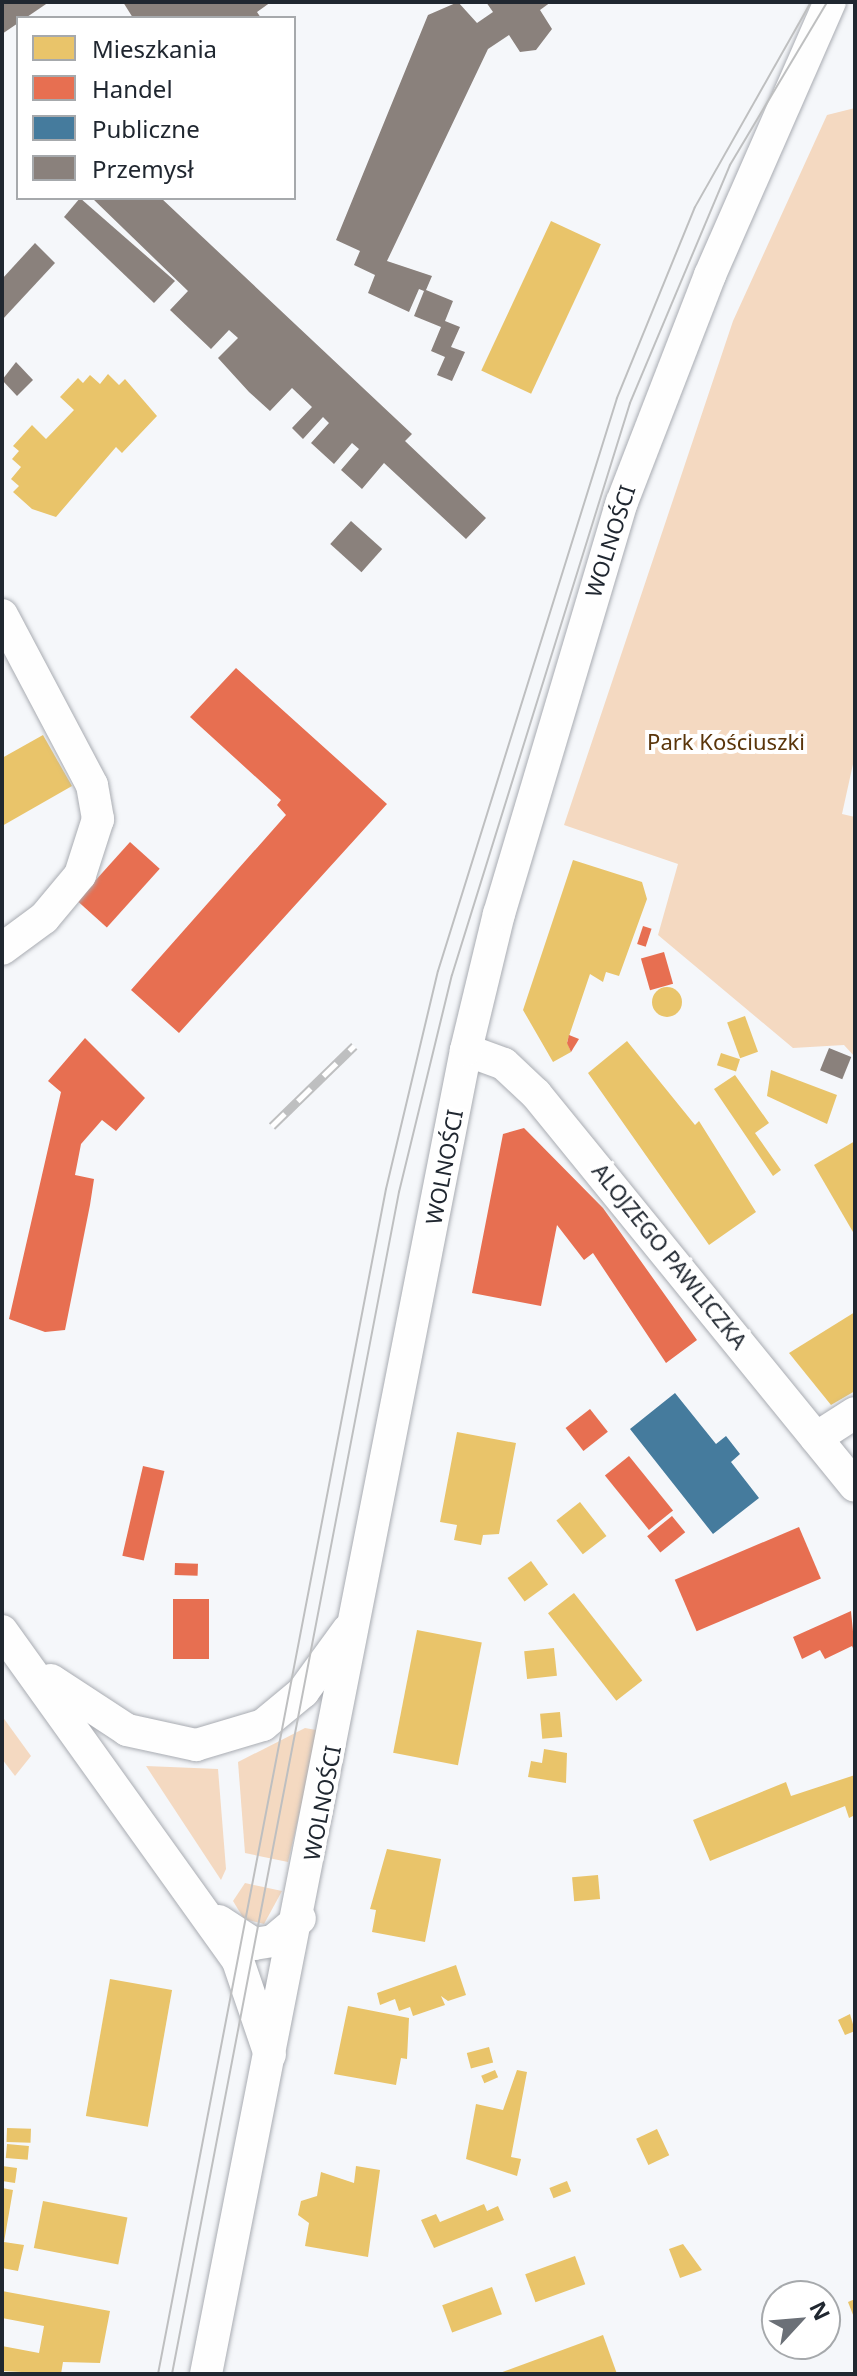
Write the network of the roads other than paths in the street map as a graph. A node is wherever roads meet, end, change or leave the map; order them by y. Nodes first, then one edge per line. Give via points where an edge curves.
1 (830, 2) edge
2 (2, 615) edge
3 (2, 949) edge
4 (466, 1050) junction
5 (855, 1413) edge
6 (816, 1438) junction
7 (855, 1486) edge
8 (363, 1594) junction
9 (2, 1631) edge
10 (22, 1657) junction
11 (202, 1905) junction
12 (300, 1918) junction
13 (271, 2058) junction
14 (206, 2374) edge

1 - 4 street, WOLNOŚCI via 710,275 622,502
2 - 3 street via 92,785 98,819 80,875 44,918
4 - 6 street, ALOJZEGO PAWLICZKA via 504,1064 536,1094
4 - 8 street, WOLNOŚCI
5 - 6 street
6 - 7 street, ALOJZEGO PAWLICZKA
8 - 10 street via 345,1637 311,1683 263,1725 232,1739 196,1745 127,1730
8 - 12 street, WOLNOŚCI
9 - 10 street
10 - 11 street
11 - 12 street via 254,1944 273,1941
11 - 13 street via 248,1982
12 - 13 street, WOLNOŚCI
13 - 14 street, WOLNOŚCI

